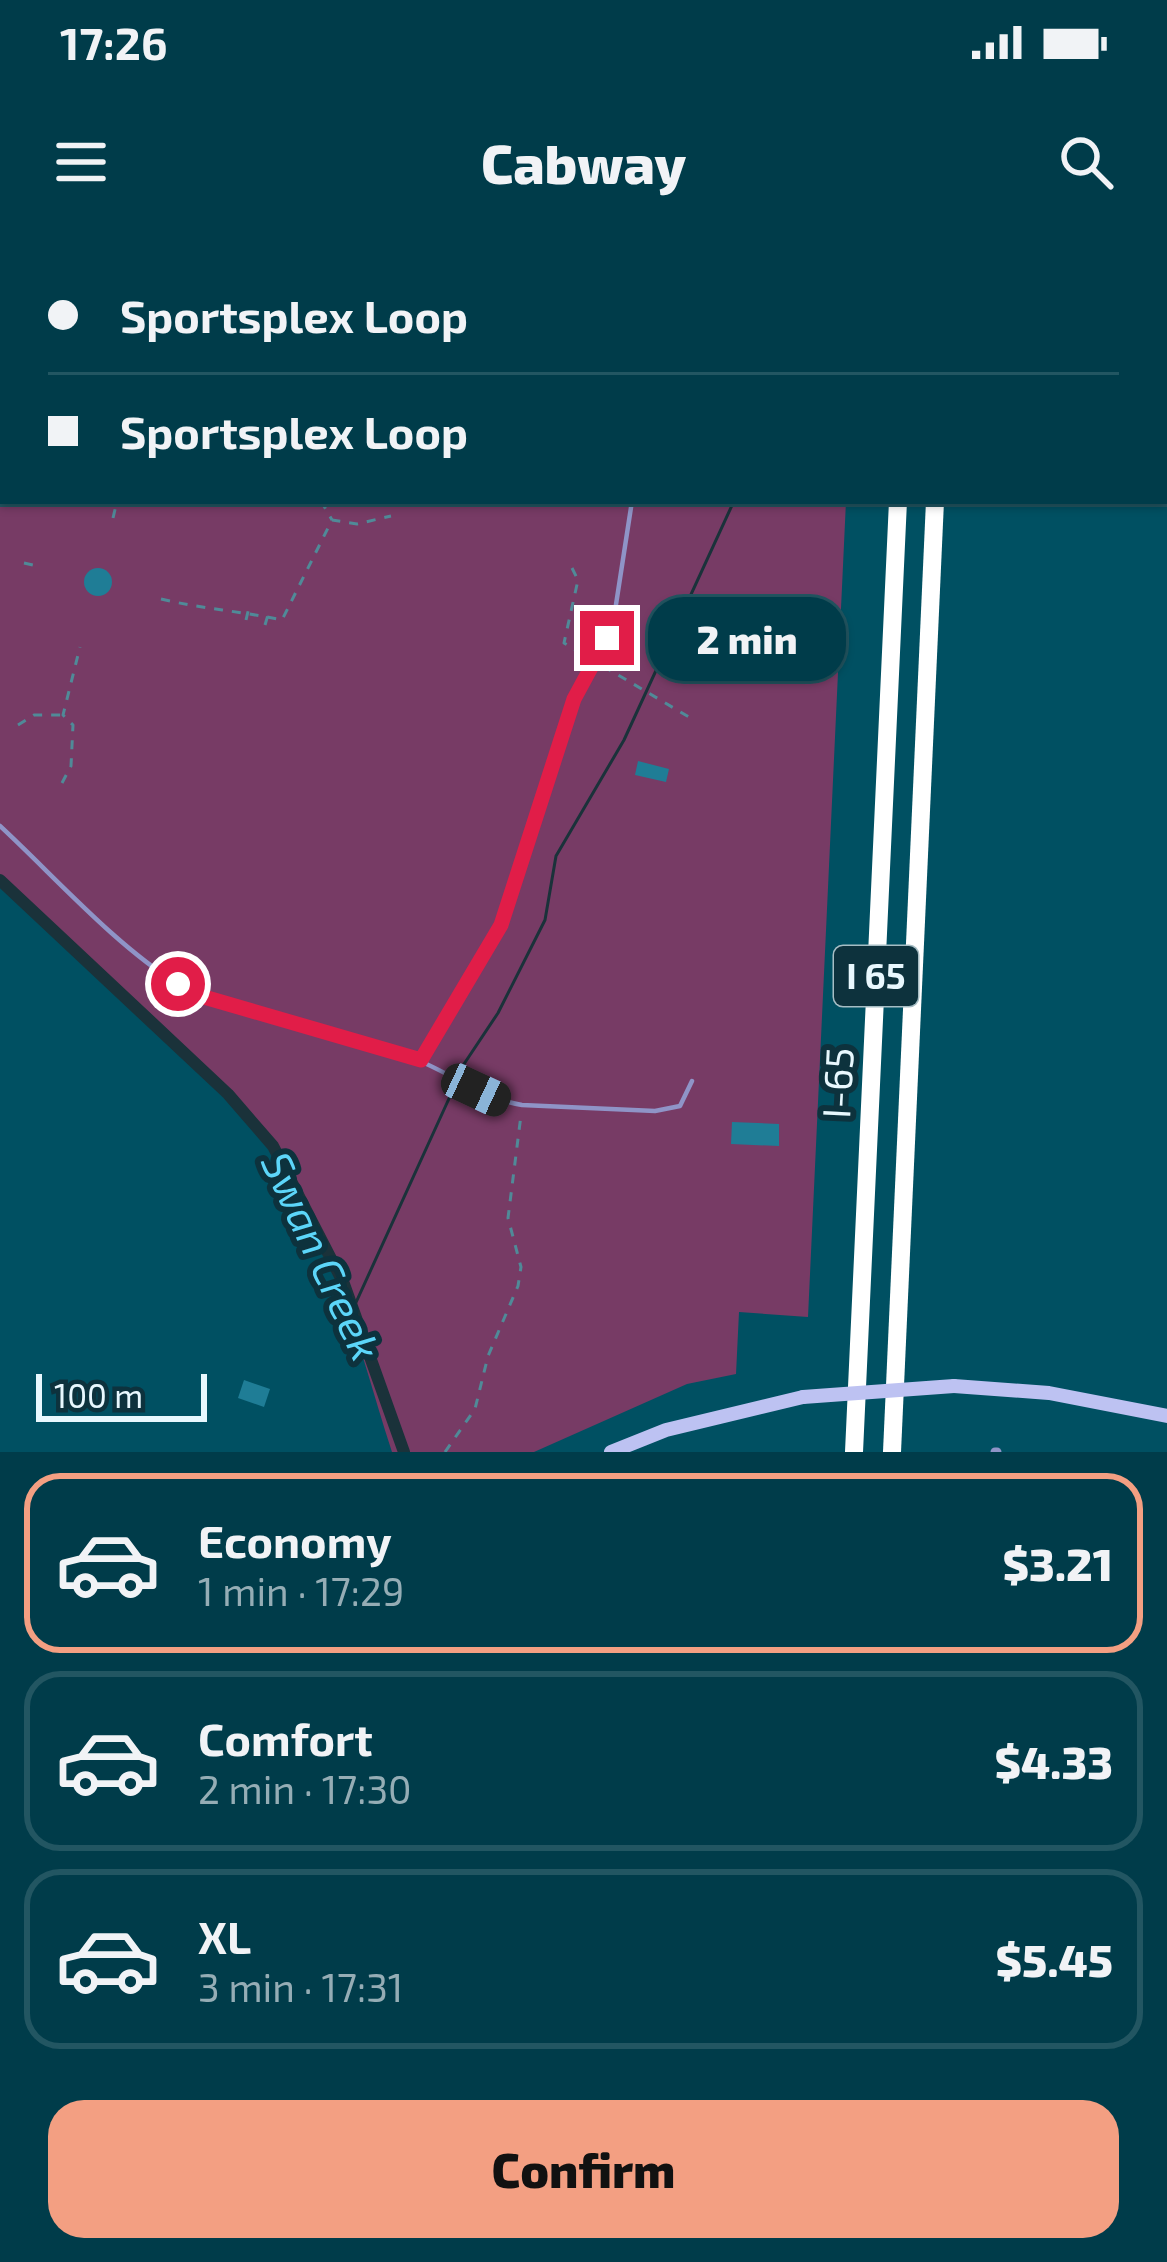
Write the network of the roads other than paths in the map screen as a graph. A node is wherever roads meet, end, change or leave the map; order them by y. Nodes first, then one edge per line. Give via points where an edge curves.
1 (632, 504) edge
2 (898, 504) edge
3 (935, 504) edge
4 (0, 826) edge
5 (421, 1060) junction
6 (692, 1081) dead end
7 (1167, 1416) edge
8 (611, 1452) edge
9 (854, 1452) edge
10 (892, 1452) edge

1 - 5 lane via 615,611 560,738 512,899
2 - 9 highway, I-65 / I 65
3 - 10 highway, I 65
4 - 5 lane via 178,984
5 - 6 lane via 522,1105 655,1111 680,1106
7 - 8 main road, bridge via 1048,1393 954,1386 803,1397 666,1430

